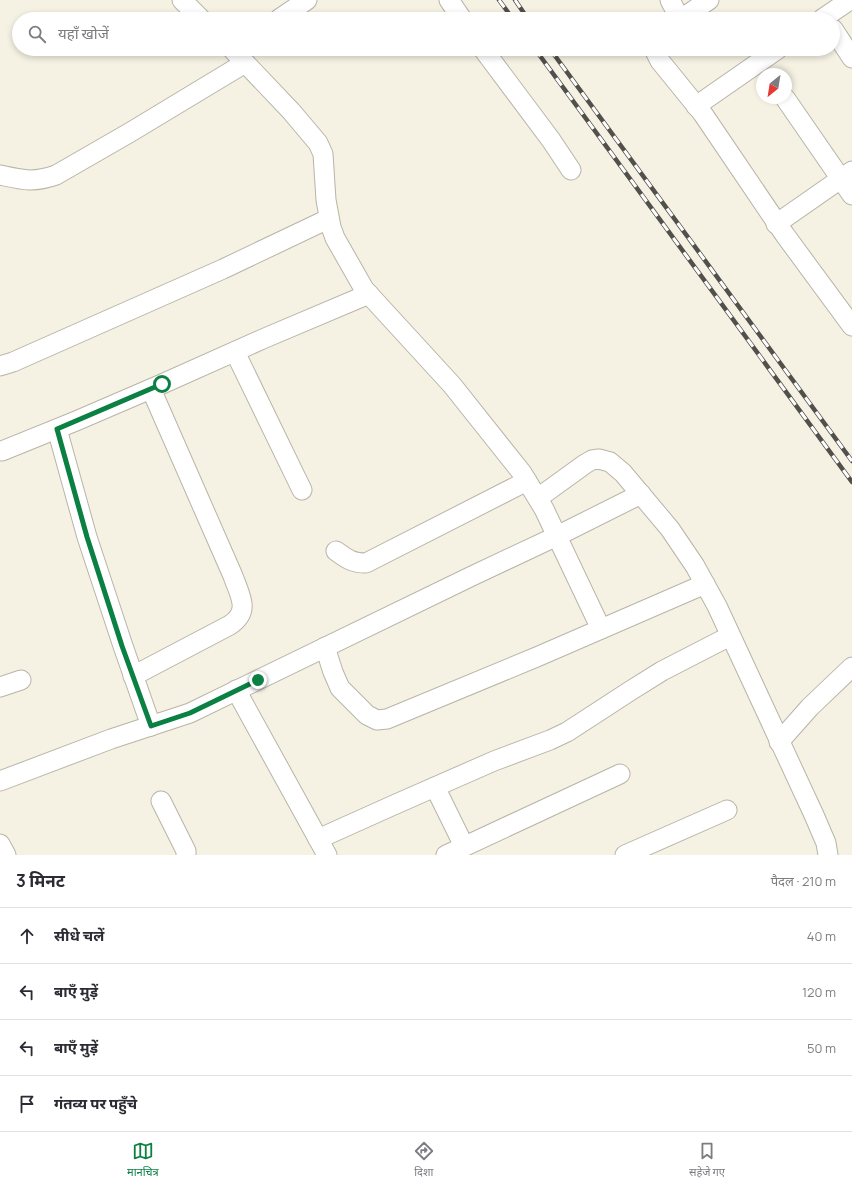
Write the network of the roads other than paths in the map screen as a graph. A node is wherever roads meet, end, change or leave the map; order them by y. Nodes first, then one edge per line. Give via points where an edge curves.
1 (182, 0) edge
2 (307, 0) edge
3 (448, 0) edge
4 (670, 0) edge
5 (709, 0) edge
6 (850, 0) edge
7 (194, 12) edge
8 (289, 12) edge
9 (457, 12) edge
10 (677, 12) edge
11 (691, 12) edge
12 (837, 12) edge
13 (840, 40) edge
14 (232, 56) edge
15 (239, 56) edge
16 (488, 56) edge
17 (658, 56) edge
18 (773, 56) edge
19 (852, 58) edge
20 (764, 68) edge
21 (756, 72) edge
22 (790, 104) edge
23 (696, 106) junction
24 (571, 170) dead end
25 (0, 175) edge
26 (846, 175) edge
27 (852, 195) edge
28 (328, 219) junction
29 (776, 224) junction
30 (369, 294) junction
31 (852, 326) edge
32 (235, 352) junction
33 (0, 366) edge
34 (151, 389) junction
35 (57, 429) junction
36 (2, 451) dead end
37 (528, 481) junction
38 (302, 490) dead end
39 (641, 494) junction
40 (538, 498) junction
41 (557, 536) junction
42 (336, 551) dead end
43 (705, 584) junction
44 (601, 629) junction
45 (730, 636) junction
46 (325, 647) junction
47 (852, 667) edge
48 (133, 676) junction
49 (21, 680) dead end
50 (0, 687) edge
51 (236, 690) junction
52 (151, 726) junction
53 (779, 742) junction
54 (620, 774) dead end
55 (0, 781) edge
56 (435, 787) junction
57 (161, 801) dead end
58 (727, 810) dead end
59 (0, 844) edge
60 (464, 846) junction
61 (322, 847) edge
62 (6, 855) edge
63 (186, 855) edge
64 (446, 855) edge
65 (625, 855) edge
66 (828, 855) edge

1 - 7 street
2 - 8 street
3 - 9 street
4 - 10 street
5 - 11 street
6 - 12 street
13 - 19 street
14 - 25 street via 129,133 56,174 33,181
15 - 28 street via 318,144 323,154
16 - 24 street
17 - 23 street
18 - 20 street
21 - 23 street
22 - 26 street
23 - 29 street
26 - 27 street
26 - 29 street
28 - 30 street via 335,238
28 - 33 street via 224,269
29 - 31 street
30 - 32 street
30 - 37 street via 452,385
32 - 34 street
32 - 38 street
34 - 35 street
34 - 48 street via 233,576 243,609 241,616 230,625
35 - 36 street
35 - 48 street via 87,537
37 - 40 street
37 - 42 street via 366,563 356,563
39 - 40 street via 610,462 599,459 588,462
39 - 41 street
39 - 43 street via 670,529
40 - 41 street
41 - 44 street
41 - 46 street
43 - 44 street
43 - 45 street
44 - 46 street via 387,719 377,720 366,715 340,688 332,672
45 - 53 street
45 - 56 street via 662,671 567,732
46 - 51 street
47 - 53 street via 810,707
48 - 52 street
49 - 50 street
51 - 52 street via 190,713
51 - 61 street
52 - 55 street
53 - 66 street via 826,843
54 - 60 street
56 - 60 street
56 - 61 street
57 - 63 street
58 - 65 street
59 - 62 street
60 - 64 street

